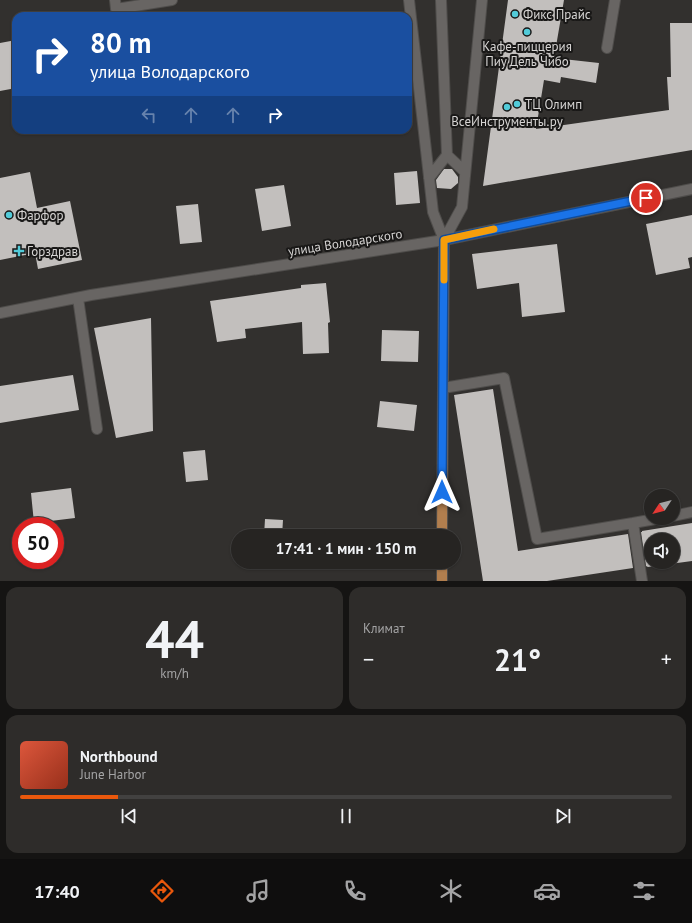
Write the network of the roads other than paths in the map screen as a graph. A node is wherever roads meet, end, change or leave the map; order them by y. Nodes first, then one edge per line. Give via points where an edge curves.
1 (115, 0) edge
2 (172, 0) edge
3 (409, 0) edge
4 (441, 0) edge
5 (482, 0) edge
6 (615, 0) edge
7 (410, 12) edge
8 (412, 27) edge
9 (607, 48) dead end
10 (447, 155) junction
11 (465, 172) junction
12 (429, 178) junction
13 (692, 189) edge
14 (444, 240) junction
15 (78, 298) junction
16 (0, 313) edge
17 (443, 388) junction
18 (97, 429) dead end
19 (692, 512) edge
20 (680, 515) edge
21 (644, 521) edge
22 (633, 523) junction
23 (442, 529) edge
24 (442, 569) edge
25 (442, 581) edge
26 (642, 581) edge

1 - 2 street via 116,9
3 - 7 street
4 - 10 street
5 - 11 street
6 - 9 street
8 - 12 street
10 - 11 street
10 - 12 street
11 - 14 street via 462,206
12 - 14 street via 432,212
13 - 14 street, улица Володарского
14 - 15 street, улица Володарского
14 - 17 main road
15 - 16 street, улица Володарского
15 - 18 street
17 - 22 street via 504,378 537,539
17 - 23 main road
19 - 20 street
21 - 22 street
22 - 26 street
24 - 25 main road

